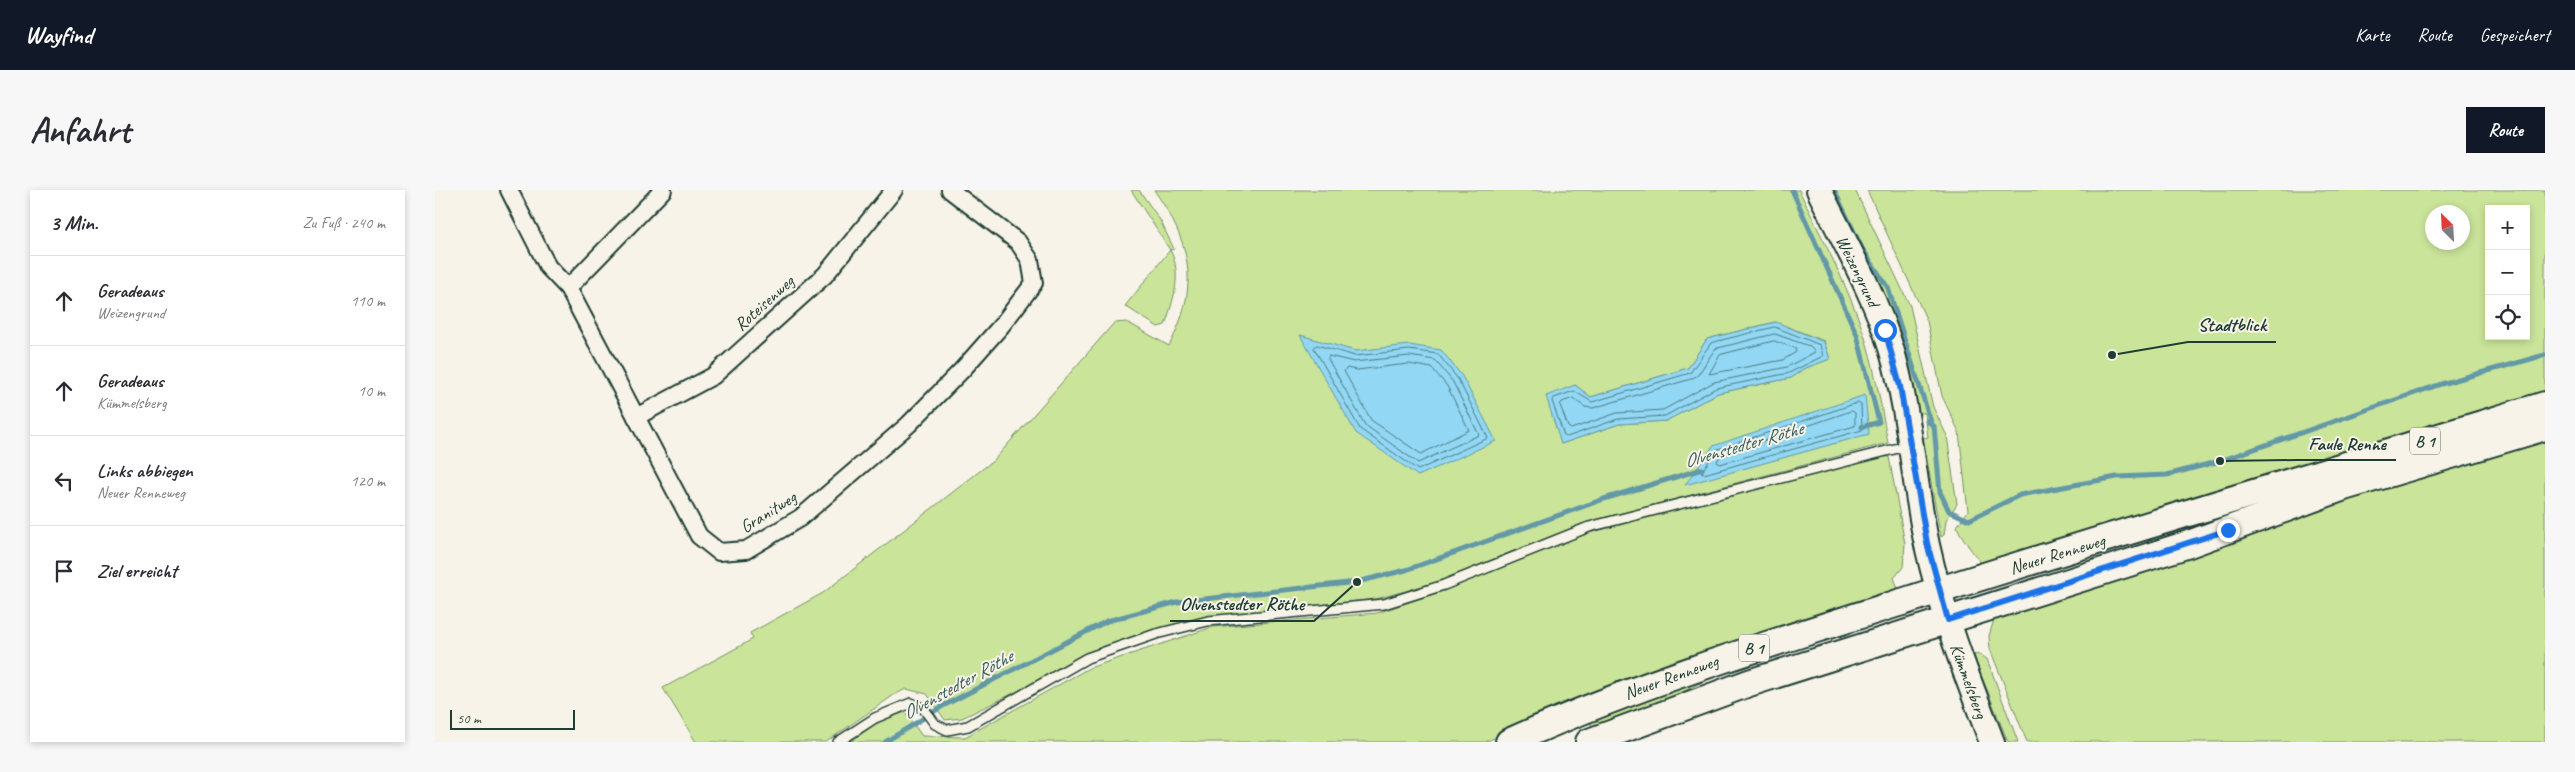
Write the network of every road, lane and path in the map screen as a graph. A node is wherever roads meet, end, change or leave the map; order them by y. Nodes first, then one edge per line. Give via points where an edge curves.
1 (509, 190) edge
2 (663, 190) edge
3 (894, 190) edge
4 (949, 190) edge
5 (1819, 190) edge
6 (568, 288) junction
7 (2545, 405) edge
8 (636, 417) junction
9 (2545, 427) edge
10 (1911, 445) junction
11 (1939, 590) junction
12 (1948, 620) junction
13 (838, 742) edge
14 (1509, 742) edge
15 (1589, 742) edge
16 (1992, 742) edge

1 - 6 street, Granitweg via 549,267
2 - 6 street
3 - 8 street, Roteisenweg via 825,275 713,376
4 - 8 street, Granitweg via 1018,242 1029,260 1033,284 988,341 908,426 800,518 746,550 719,552 699,536
5 - 10 main road, Weizengrund via 1879,315 1896,367
6 - 8 street, Granitweg
7 - 11 main road, Neuer Renneweg / B 1
9 - 12 main road, Neuer Renneweg / B 1 via 2344,487 2189,544
10 - 11 main road, Weizengrund via 1927,543
10 - 13 lane via 1589,528 1444,585 1384,604 1209,621 1156,634 1087,658 969,726 947,730 935,724 924,709 911,703 875,718
11 - 12 main road, Kümmelsberg
11 - 14 main road, Neuer Renneweg / B 1 via 1720,659 1572,714
12 - 15 main road, Neuer Renneweg / B 1 via 1749,683
12 - 16 main road, Kümmelsberg

